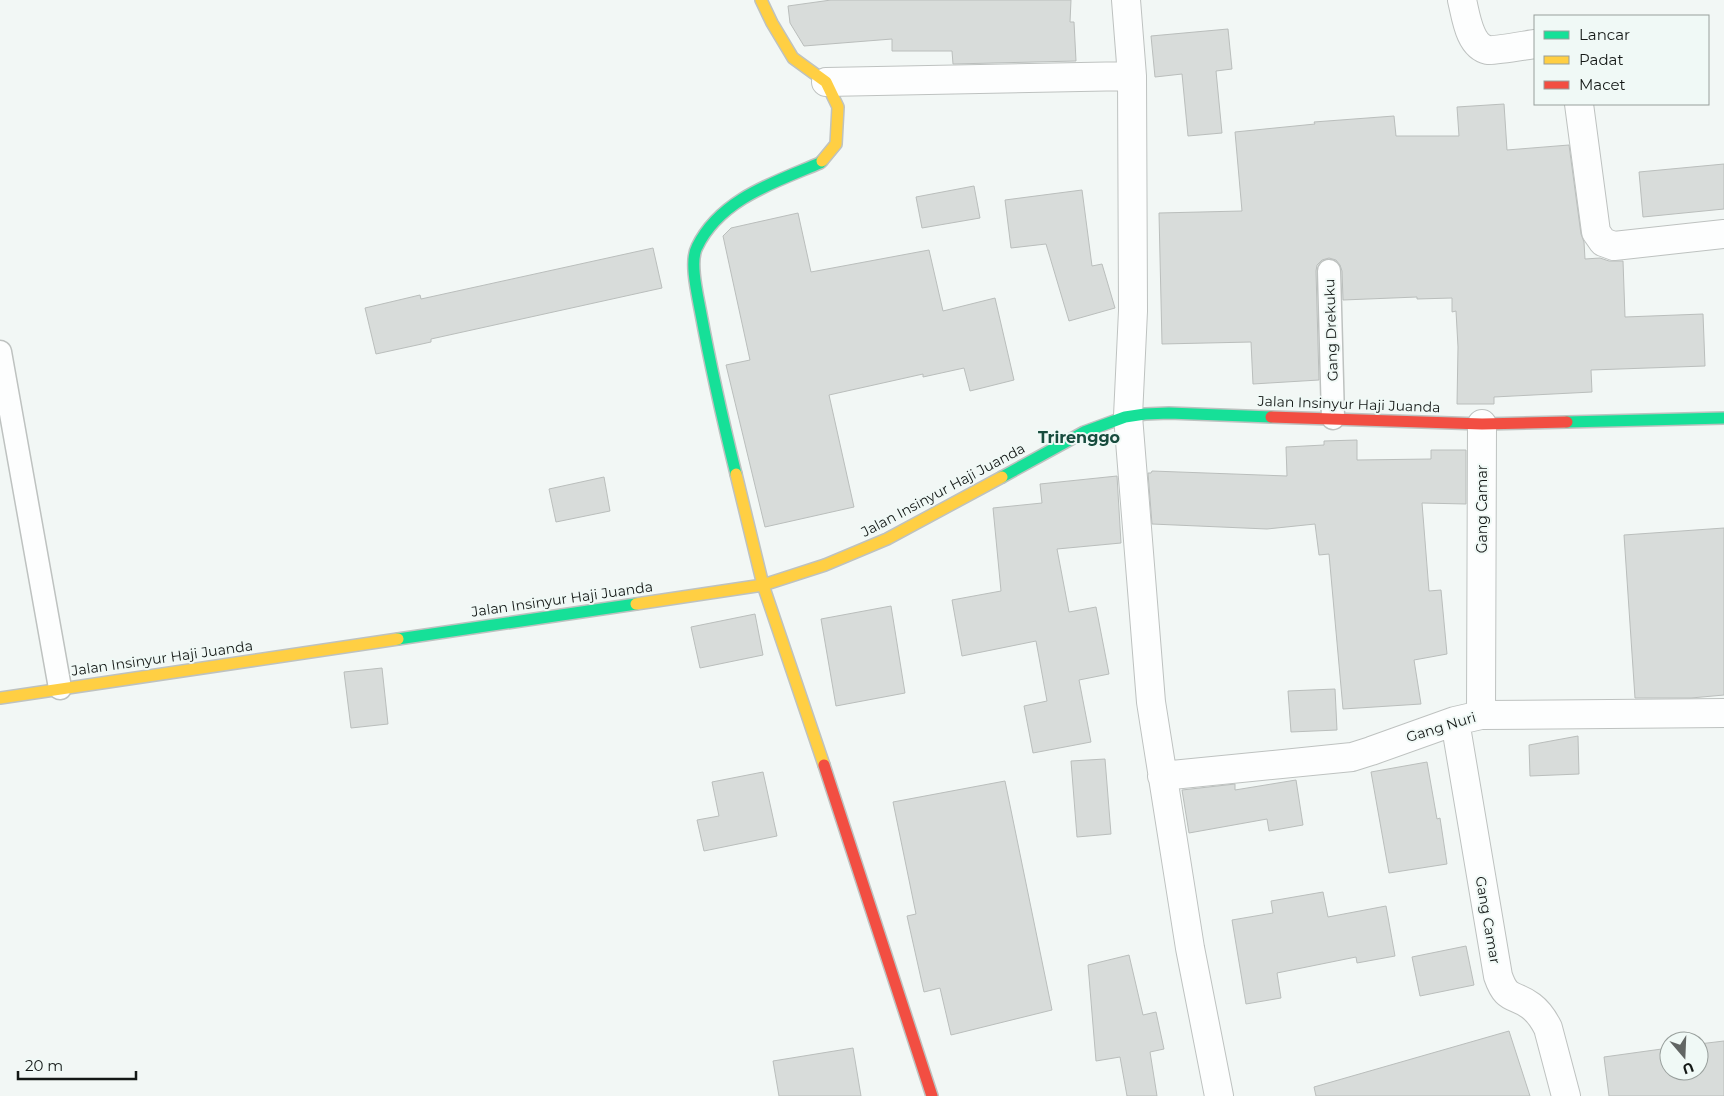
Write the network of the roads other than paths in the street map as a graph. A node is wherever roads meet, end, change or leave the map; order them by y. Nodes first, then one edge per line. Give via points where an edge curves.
1 (761, 0) edge
2 (1126, 0) edge
3 (1462, 0) edge
4 (1534, 44) edge
5 (1132, 76) junction
6 (826, 82) junction
7 (1579, 105) edge
8 (1724, 234) edge
9 (1329, 271) dead end
10 (0, 352) edge
11 (1128, 416) junction
12 (1333, 418) junction
13 (1724, 418) edge
14 (1482, 424) junction
15 (763, 585) junction
16 (60, 688) junction
17 (0, 698) edge
18 (1724, 713) edge
19 (1481, 715) junction
20 (1455, 720) junction
21 (1162, 776) junction
22 (932, 1096) edge
23 (1219, 1096) edge
24 (1566, 1096) edge

1 - 6 main road via 793,58
2 - 5 street
3 - 4 street via 1475,42 1488,50
5 - 6 street
5 - 11 street via 1133,311
6 - 15 main road via 838,107 836,144 820,163 755,190 732,206 711,226 696,248 694,272 712,374
7 - 8 street via 1596,232 1603,242 1614,246
9 - 12 lane, Gang Drekuku
10 - 16 lane
11 - 12 main road, Jalan Insinyur Haji Juanda via 1168,413
11 - 15 main road, Jalan Insinyur Haji Juanda via 1084,432 887,539
11 - 21 street via 1151,702
12 - 14 main road, Jalan Insinyur Haji Juanda
13 - 14 main road, Jalan Insinyur Haji Juanda
14 - 19 street, Gang Camar
15 - 16 main road, Jalan Insinyur Haji Juanda
15 - 22 main road
16 - 17 main road, Jalan Insinyur Haji Juanda
18 - 19 street, Gang Nuri
19 - 20 street, Gang Nuri
20 - 21 street, Gang Nuri via 1352,757
20 - 24 street, Gang Camar via 1498,976 1505,992 1530,1006 1548,1028
21 - 23 street via 1190,948

